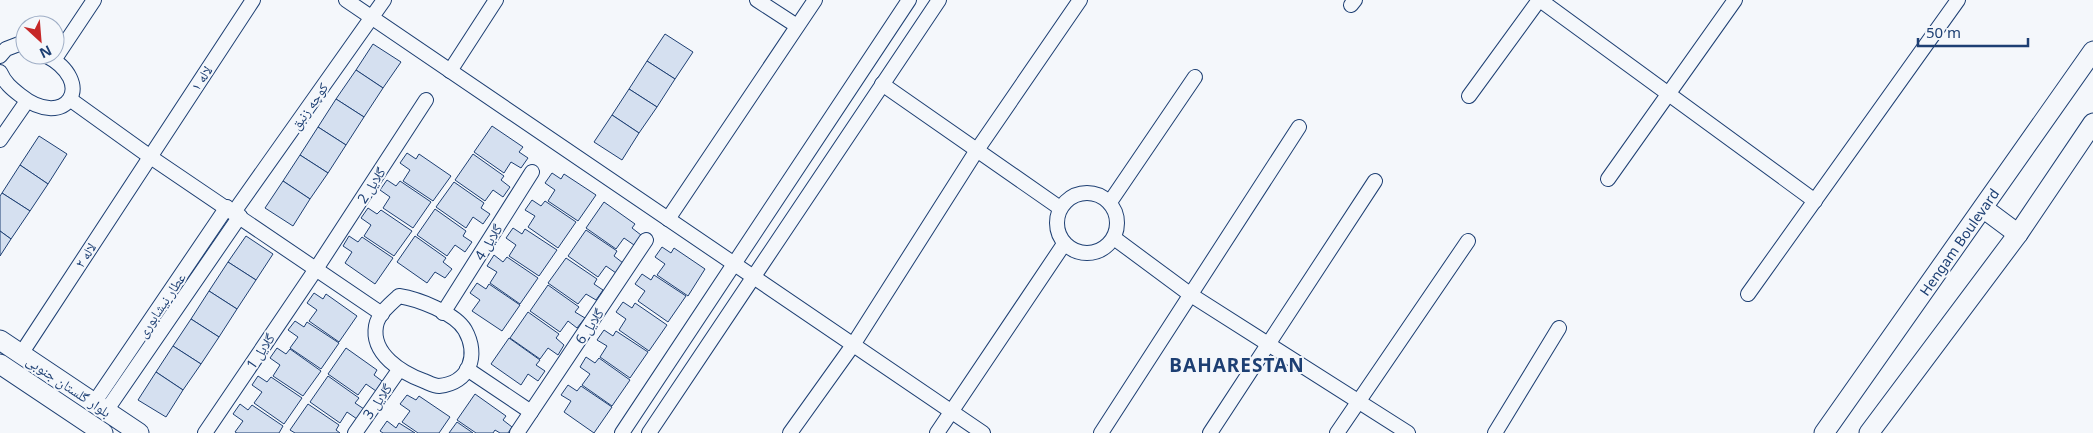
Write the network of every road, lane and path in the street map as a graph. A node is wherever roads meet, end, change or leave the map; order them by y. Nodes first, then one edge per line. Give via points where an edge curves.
1 (94, 0) edge
2 (253, 0) edge
3 (346, 0) edge
4 (384, 0) edge
5 (496, 0) edge
6 (757, 0) edge
7 (815, 0) edge
8 (910, 0) edge
9 (939, 0) edge
10 (1080, 0) edge
11 (1540, 0) edge
12 (1735, 0) edge
13 (1958, 0) edge
14 (372, 18) junction
15 (797, 26) junction
16 (65, 37) edge
17 (15, 45) edge
18 (2093, 51) edge
19 (0, 56) edge
20 (56, 65) edge
21 (450, 71) junction
22 (0, 72) edge
23 (1196, 77) dead end
24 (882, 84) junction
25 (1668, 94) junction
26 (1468, 96) dead end
27 (27, 100) junction
28 (71, 100) junction
29 (426, 100) dead end
30 (2093, 124) edge
31 (1300, 127) dead end
32 (0, 140) edge
33 (977, 150) junction
34 (149, 156) junction
35 (532, 172) dead end
36 (1608, 179) dead end
37 (1375, 181) dead end
38 (1815, 201) junction
39 (1110, 202) junction
40 (1060, 208) junction
41 (1983, 208) junction
42 (234, 212) junction
43 (668, 219) junction
44 (2018, 234) junction
45 (1114, 238) junction
46 (646, 240) dead end
47 (1468, 241) dead end
48 (1064, 244) junction
49 (734, 264) junction
50 (316, 269) junction
51 (753, 277) junction
52 (1748, 294) dead end
53 (1190, 295) junction
54 (443, 313) junction
55 (382, 314) junction
56 (1559, 328) dead end
57 (0, 340) edge
58 (853, 345) junction
59 (1267, 345) junction
60 (21, 354) junction
61 (0, 364) edge
62 (399, 370) junction
63 (467, 370) junction
64 (1357, 403) junction
65 (100, 407) junction
66 (531, 412) junction
67 (951, 412) junction
68 (94, 427) edge
69 (1830, 431) edge
70 (139, 433) edge
71 (204, 433) edge
72 (355, 433) edge
73 (517, 433) edge
74 (622, 433) edge
75 (649, 433) edge
76 (790, 433) edge
77 (937, 433) edge
78 (983, 433) edge
79 (1101, 433) edge
80 (1210, 433) edge
81 (1337, 433) edge
82 (1408, 433) edge
83 (1495, 433) edge
84 (1869, 433) edge

1 - 16 street
2 - 34 street, لاله ۱
3 - 14 street
4 - 14 street, کوچه زنبق
5 - 21 street
6 - 15 street
7 - 15 street
8 - 49 street
9 - 24 street
10 - 33 street
11 - 25 street
11 - 26 street
12 - 25 street
13 - 38 street
14 - 21 street
14 - 42 street, کوچه زنبق
15 - 43 street
17 - 19 street
18 - 41 main road, Hengam Boulevard
20 - 28 street via 70,78 74,91
21 - 43 street
22 - 27 street via 6,83
23 - 39 street
24 - 33 street
24 - 51 street
25 - 36 street
25 - 38 street
27 - 28 street via 44,109 56,108
27 - 32 street
28 - 34 street
29 - 50 street, گلایل 2
30 - 44 main road
31 - 53 street
33 - 40 street
33 - 58 street
34 - 42 street
34 - 60 street, لاله ۲
35 - 54 street, گلایل 4
37 - 59 street
38 - 52 street
39 - 40 street via 1093,192 1074,195
39 - 45 street via 1118,219
40 - 48 street via 1056,227
41 - 44 main road
41 - 69 main road, Hengam Boulevard
42 - 50 street
42 - 65 street, کوچه زنبق
43 - 49 street
44 - 84 main road
45 - 48 street via 1100,251 1081,254
45 - 53 street
46 - 66 street, گلایل 6
47 - 64 street
48 - 67 street
49 - 51 street
49 - 74 street
50 - 55 street
50 - 71 street, گلایل 1
51 - 58 street
51 - 75 street
53 - 59 street
53 - 79 street
54 - 55 street via 416,298 399,296
54 - 63 street via 462,324 469,338 473,356
55 - 62 street via 375,333 381,350
56 - 83 street
57 - 60 main road, بلوار گلستان جنوبی
58 - 67 street
58 - 76 street
59 - 64 street
59 - 80 street
60 - 65 main road, بلوار گلستان جنوبی
61 - 68 main road, بلوار گلستان جنوبی
62 - 63 street via 437,386 456,381
62 - 72 street, گلایل 3
63 - 66 street
64 - 81 street
64 - 82 street
65 - 68 main road
65 - 70 main road, بلوار گلستان جنوبی
66 - 73 street, گلایل 6
67 - 77 street
67 - 78 street

